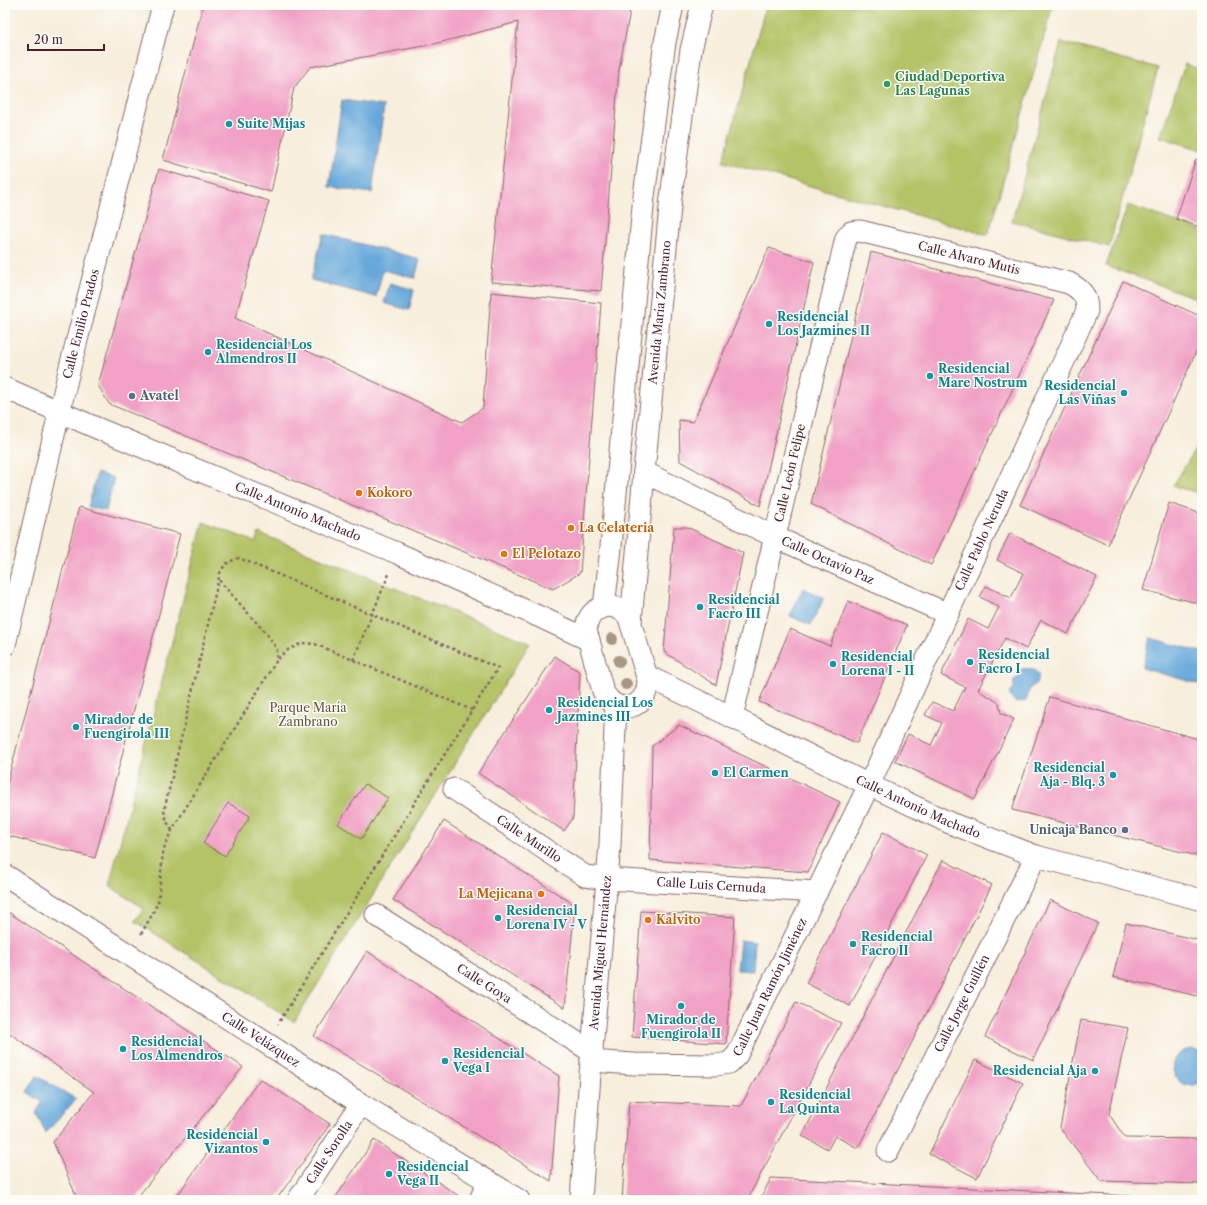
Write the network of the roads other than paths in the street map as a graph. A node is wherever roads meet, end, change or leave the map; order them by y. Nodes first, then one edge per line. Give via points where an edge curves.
1 (163, 5) edge
2 (673, 5) edge
3 (702, 5) edge
4 (851, 232) joint
5 (1084, 294) joint
6 (5, 388) edge
7 (59, 412) junction
8 (644, 472) junction
9 (775, 537) junction
10 (604, 606) junction
11 (948, 614) junction
12 (631, 622) junction
13 (589, 640) junction
14 (5, 645) edge
15 (647, 676) junction
16 (616, 705) junction
17 (732, 717) junction
18 (869, 785) junction
19 (454, 789) dead end
20 (1036, 856) junction
21 (5, 875) edge
22 (607, 879) junction
23 (817, 892) junction
24 (1202, 900) edge
25 (376, 915) dead end
26 (592, 1056) junction
27 (361, 1104) junction
28 (888, 1151) dead end
29 (484, 1191) edge
30 (298, 1200) edge
31 (519, 1200) edge
32 (581, 1200) edge

1 - 7 street, Calle Emilio Prados
2 - 10 street, Avenida María Zambrano via 665,42 644,196
3 - 8 street, Avenida María Zambrano via 691,50 670,197
4 - 5 street, Calle Alvaro Mutis via 860,230 1069,283
4 - 9 street, Calle León Felipe via 846,238
5 - 11 street, Calle Pablo Neruda via 1087,311
6 - 7 street, Calle Antonio Machado
7 - 13 street, Calle Antonio Machado via 397,553
7 - 14 street, Calle Emilio Prados
8 - 9 street, Calle Octavio Paz
8 - 12 street, Avenida María Zambrano
9 - 11 street, Calle Octavio Paz
9 - 17 street, Calle León Felipe
10 - 12 street via 618,607
10 - 13 street via 595,610 587,622
11 - 18 street, Calle Pablo Neruda
12 - 15 street
13 - 16 street via 603,691 606,698
15 - 16 street via 648,688 640,702 626,707
15 - 17 street, Calle Antonio Machado
16 - 22 street, Avenida Miguel Hernández
17 - 18 street, Calle Antonio Machado
18 - 20 street, Calle Antonio Machado via 950,823
18 - 23 street, Calle Juan Ramón Jiménez
19 - 22 street, Calle Murillo via 585,876
20 - 24 street, Calle Antonio Machado
20 - 28 street, Calle Jorge Guillén
21 - 27 street, Calle Velázquez
22 - 23 street, Calle Luis Cernuda
22 - 26 street, Avenida Miguel Hernández
23 - 26 street, Calle Juan Ramón Jiménez via 737,1055 729,1063 634,1064
25 - 26 street, Calle Goya
26 - 32 street, Avenida Miguel Hernández
27 - 29 street, Calle Velázquez
27 - 30 street, Calle Sorolla
29 - 31 street, Calle Velázquez

